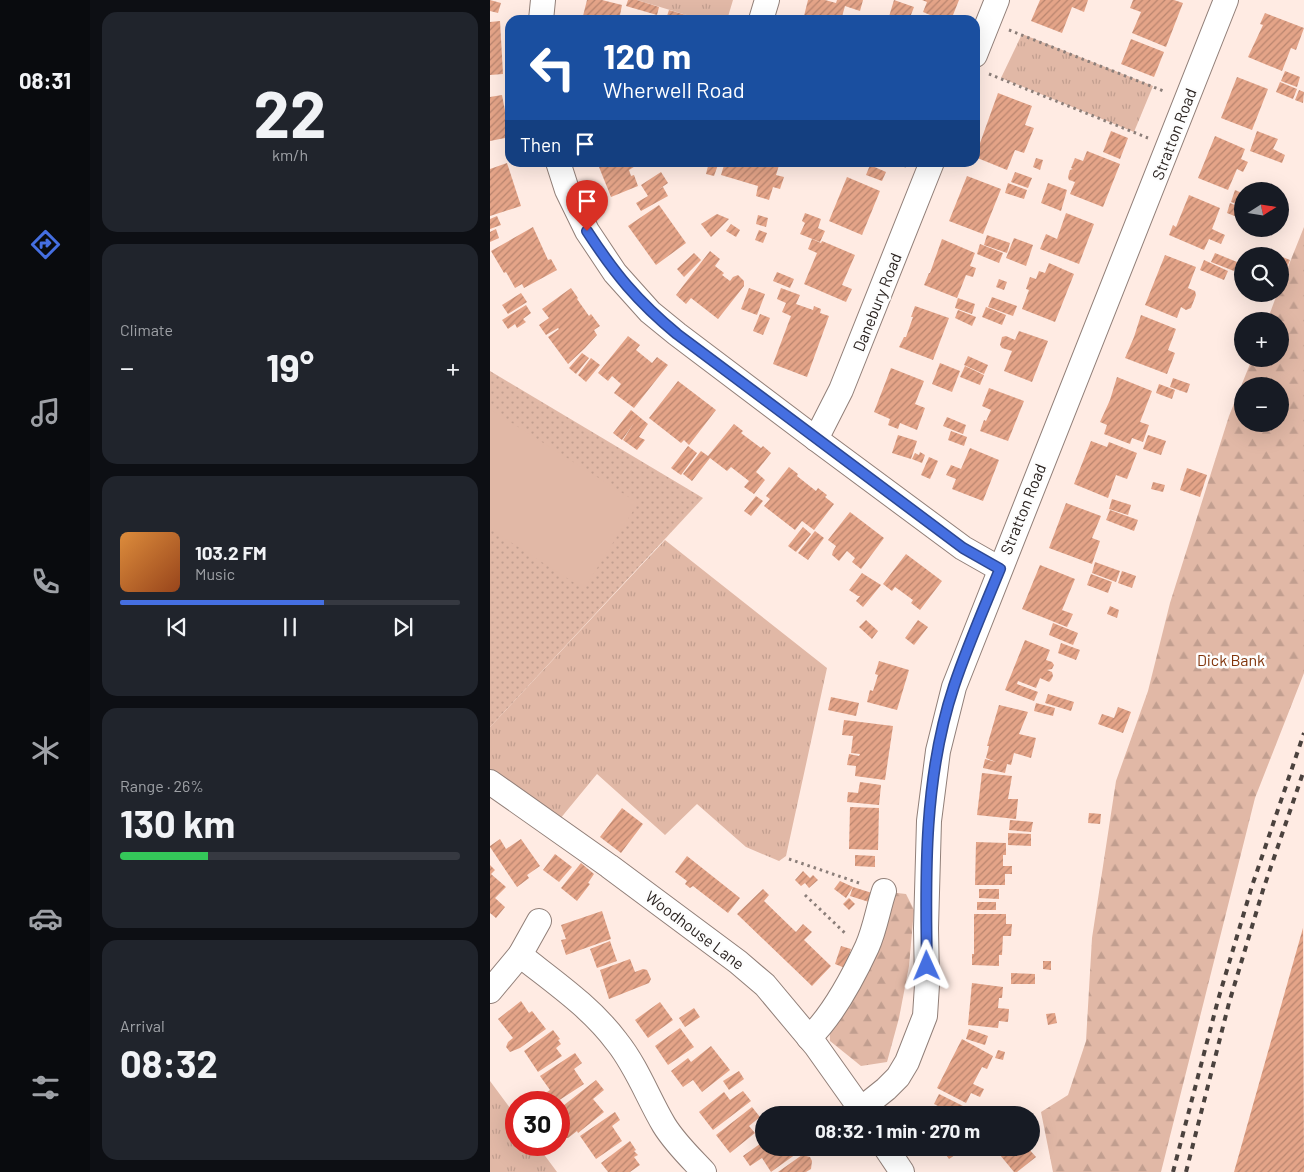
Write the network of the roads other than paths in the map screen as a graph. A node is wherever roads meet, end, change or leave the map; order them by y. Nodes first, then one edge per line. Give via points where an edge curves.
1 (544, 0) edge
2 (767, 0) edge
3 (997, 0) edge
4 (1226, 0) edge
5 (542, 15) edge
6 (762, 15) edge
7 (980, 58) edge
8 (560, 167) edge
9 (930, 167) edge
10 (816, 439) junction
11 (1000, 569) junction
12 (490, 782) edge
13 (884, 891) road end
14 (540, 921) dead end
15 (520, 955) junction
16 (490, 992) edge
17 (809, 1038) junction
18 (859, 1106) edge
19 (869, 1106) edge
20 (891, 1156) edge
21 (704, 1172) edge
22 (902, 1172) edge

1 - 5 street
2 - 6 street
3 - 7 street
4 - 11 street, Stratton Road
8 - 10 street via 579,218 605,259 638,300 677,334
9 - 10 street, Danebury Road via 836,402
10 - 11 street via 963,548
11 - 19 street, Stratton Road via 954,686 938,751 929,821 925,1016 907,1062
12 - 17 street, Woodhouse Lane via 610,866 738,962 765,985
13 - 17 street via 864,952 844,989
14 - 15 street
15 - 16 street
15 - 21 street via 576,999 618,1042 665,1126
17 - 18 street, Woodhouse Lane
20 - 22 street

